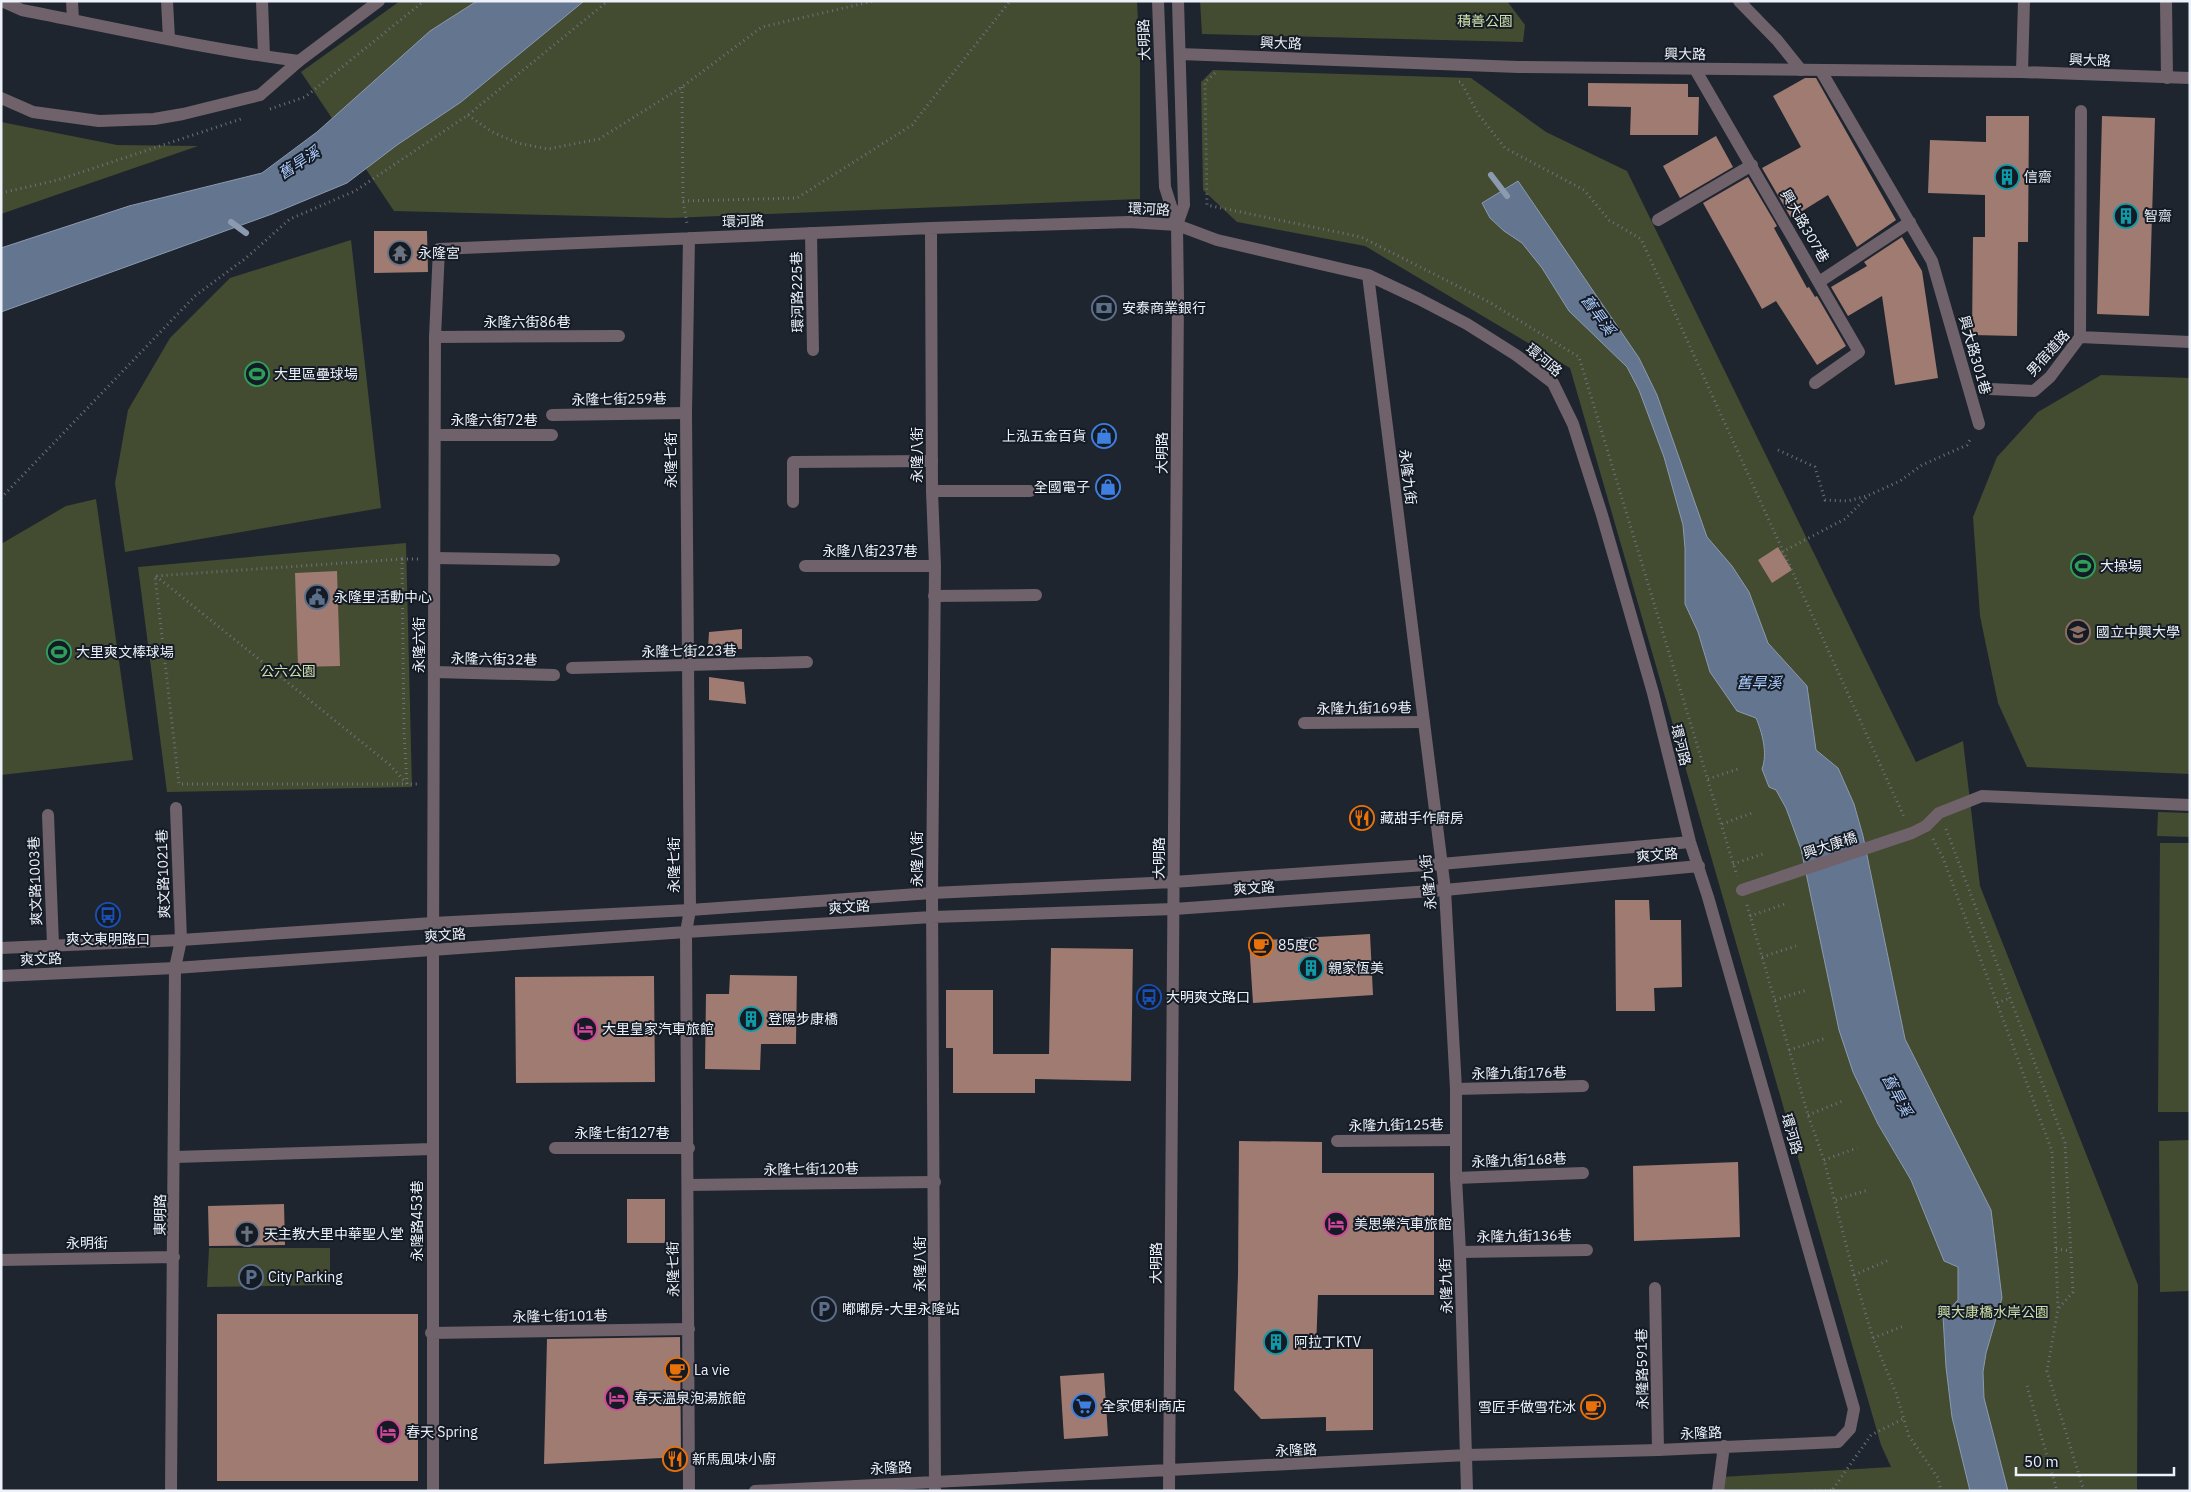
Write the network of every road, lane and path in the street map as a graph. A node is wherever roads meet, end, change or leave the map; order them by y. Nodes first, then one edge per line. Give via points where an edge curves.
1 (2, 1) edge
2 (72, 1) edge
3 (167, 1) edge
4 (262, 1) edge
5 (362, 1) edge
6 (379, 1) edge
7 (424, 1) edge
8 (608, 1) edge
9 (874, 1) edge
10 (1010, 1) edge
11 (1158, 1) edge
12 (1178, 1) edge
13 (1739, 1) edge
14 (2024, 1) edge
15 (2166, 1) edge
16 (363, 15) junction
17 (73, 20) junction
18 (169, 39) junction
19 (1180, 54) junction
20 (264, 56) junction
21 (299, 61) junction
22 (1695, 69) junction
23 (1801, 70) junction
24 (1821, 71) junction
25 (2022, 72) junction
26 (1224, 73) dead end
27 (2167, 78) junction
28 (2190, 78) edge
29 (1451, 82) dead end
30 (682, 87) junction
31 (1, 98) edge
32 (269, 109) dead end
33 (2081, 111) dead end
34 (468, 115) junction
35 (242, 118) dead end
36 (1752, 165) junction
37 (1, 192) edge
38 (1658, 220) dead end
39 (1910, 222) junction
40 (1177, 225) junction
41 (931, 228) junction
42 (811, 233) junction
43 (689, 238) junction
44 (439, 249) joint
45 (1368, 275) junction
46 (1819, 282) junction
47 (619, 336) dead end
48 (435, 337) junction
49 (2080, 337) junction
50 (2190, 342) edge
51 (813, 350) dead end
52 (1815, 383) dead end
53 (1990, 389) dead end
54 (686, 413) junction
55 (552, 415) dead end
56 (1980, 424) joint
57 (436, 435) junction
58 (552, 435) dead end
59 (1778, 450) dead end
60 (932, 461) junction
61 (932, 491) junction
62 (1030, 491) dead end
63 (1867, 496) junction
64 (1, 498) edge
65 (793, 502) dead end
66 (1782, 552) junction
67 (435, 558) junction
68 (402, 560) junction
69 (554, 560) dead end
70 (805, 566) dead end
71 (935, 566) junction
72 (155, 576) junction
73 (1036, 595) dead end
74 (934, 596) junction
75 (807, 662) dead end
76 (688, 666) junction
77 (572, 668) dead end
78 (434, 672) junction
79 (554, 675) dead end
80 (1424, 722) junction
81 (1304, 723) dead end
82 (1803, 767) dead end
83 (1738, 769) dead end
84 (1708, 779) junction
85 (1772, 783) dead end
86 (408, 784) junction
87 (435, 785) junction
88 (2190, 805) edge
89 (176, 808) dead end
90 (1752, 813) dead end
91 (1938, 813) junction
92 (48, 815) dead end
93 (1722, 824) junction
94 (1926, 826) junction
95 (1912, 833) junction
96 (1690, 842) junction
97 (1766, 853) dead end
98 (1441, 864) junction
99 (1734, 864) junction
100 (1698, 866) junction
101 (1174, 882) junction
102 (1445, 890) junction
103 (1742, 890) junction
104 (932, 893) junction
105 (1785, 904) dead end
106 (1174, 909) junction
107 (690, 910) junction
108 (1750, 916) junction
109 (932, 917) junction
110 (433, 923) junction
111 (686, 932) junction
112 (181, 940) junction
113 (53, 946) junction
114 (1796, 946) dead end
115 (1, 948) edge
116 (434, 951) junction
117 (1762, 957) junction
118 (175, 968) junction
119 (1, 976) edge
120 (1806, 990) dead end
121 (2010, 998) junction
122 (1775, 1000) junction
123 (1997, 1003) junction
124 (1826, 1038) dead end
125 (1789, 1050) junction
126 (1582, 1086) dead end
127 (1456, 1089) junction
128 (1842, 1102) dead end
129 (1808, 1115) junction
130 (1456, 1140) junction
131 (1337, 1141) dead end
132 (555, 1148) dead end
133 (689, 1148) junction
134 (1857, 1148) dead end
135 (432, 1149) junction
136 (175, 1157) junction
137 (1824, 1160) junction
138 (1583, 1173) dead end
139 (1456, 1178) junction
140 (935, 1182) junction
141 (688, 1185) junction
142 (1868, 1190) dead end
143 (1836, 1200) junction
144 (2056, 1249) junction
145 (1587, 1250) dead end
146 (2071, 1251) junction
147 (1460, 1252) junction
148 (174, 1257) junction
149 (1, 1260) edge
150 (1889, 1260) dead end
151 (1854, 1275) junction
152 (1655, 1288) dead end
153 (1968, 1302) dead end
154 (1952, 1308) dead end
155 (2058, 1309) junction
156 (1904, 1326) dead end
157 (689, 1329) junction
158 (431, 1333) junction
159 (1873, 1338) junction
160 (2027, 1386) dead end
161 (1905, 1418) junction
162 (1838, 1442) joint
163 (1724, 1446) junction
164 (1658, 1450) junction
165 (1467, 1455) junction
166 (1170, 1471) junction
167 (935, 1486) edge
168 (1834, 1490) edge
169 (171, 1491) edge
170 (432, 1491) edge
171 (689, 1491) edge
172 (755, 1491) edge
173 (1169, 1491) edge
174 (1467, 1491) edge
175 (1718, 1491) edge
176 (1745, 1491) edge
177 (1749, 1491) edge
178 (1815, 1491) edge
179 (1941, 1491) edge
180 (2057, 1491) edge
181 (2084, 1491) edge

1 - 17 street via 22,10
2 - 17 street
3 - 18 street
4 - 20 street
5 - 16 street
6 - 16 street
7 - 32 path via 305,97
8 - 34 path
9 - 30 path via 762,27
10 - 30 path via 912,125 797,198 683,201
11 - 40 street, 大明路 via 1165,187
12 - 19 street, 大明路
13 - 23 street
14 - 25 street
15 - 27 street
16 - 21 street
17 - 18 street
18 - 20 street
19 - 22 street, 興大路
19 - 40 street, 大明路 via 1184,205
20 - 21 street
21 - 31 street via 260,95 154,119 99,121 34,112
22 - 23 street, 興大路
22 - 36 street, 興大路307巷
23 - 24 street, 興大路
24 - 25 street, 興大路
24 - 39 street, 興大路301巷
25 - 27 street, 興大路
26 - 84 path via 1214,73 1205,82 1206,205 1361,237 1489,302 1579,357
27 - 28 street, 興大路
29 - 66 path via 1461,82 1478,114 1505,148 1584,190 1610,220 1640,239
30 - 34 path via 598,139 548,149 518,143 492,132
33 - 49 street
34 - 64 path via 355,192 290,219 246,258 195,296
35 - 37 path via 58,180
36 - 38 street
36 - 46 street, 興大路307巷
39 - 46 street
39 - 56 street, 興大路301巷 via 1932,260
40 - 41 street, 環河路 via 1129,222
40 - 45 street, 環河路 via 1217,240
40 - 101 street, 大明路
41 - 42 street, 環河路
41 - 60 street, 永隆八街
42 - 43 street, 環河路
42 - 51 street, 環河路225巷
43 - 44 street, 環河路
43 - 54 street, 永隆七街
44 - 48 street, 永隆六街
45 - 80 street, 永隆九街
45 - 96 street, 環河路 via 1467,324 1516,355 1553,384 1573,424 1602,514 1653,693
46 - 52 street, 興大路307巷 via 1860,352
47 - 48 street, 永隆六街86巷
48 - 57 street, 永隆六街
49 - 50 street, 男宿道路
49 - 53 street, 男宿道路 via 2050,377 2034,391
54 - 55 street, 永隆七街259巷
54 - 76 street, 永隆七街
56 - 63 path via 1967,445 1922,465 1900,481
57 - 58 street, 永隆六街72巷
57 - 67 street, 永隆六街
59 - 63 path via 1815,467 1825,500 1848,501
60 - 61 street, 永隆八街
60 - 65 street via 793,462
61 - 62 street
61 - 71 street, 永隆八街
63 - 66 path via 1845,519
66 - 95 path
67 - 68 path
67 - 69 street
67 - 78 street, 永隆六街
68 - 72 path
68 - 86 path via 404,731
70 - 71 street, 永隆八街237巷
71 - 74 street, 永隆八街
72 - 86 path via 390,765
72 - 86 path via 179,784
73 - 74 street
74 - 104 street, 永隆八街
75 - 76 street, 永隆七街223巷
76 - 77 street, 永隆七街223巷
76 - 107 street, 永隆七街
78 - 79 street, 永隆六街32巷
78 - 87 street, 永隆六街
80 - 81 street, 永隆九街169巷
80 - 98 street, 永隆九街
82 - 85 path
83 - 84 path
84 - 93 path
86 - 87 path
87 - 110 street, 永隆六街
88 - 91 street via 1982,796
89 - 112 street, 爽文路1021巷
90 - 93 path
91 - 94 street
91 - 121 path
92 - 113 street, 爽文路1003巷
93 - 99 path
94 - 95 street, 興大康橋
94 - 123 path via 1943,858
95 - 103 street, 興大康橋
96 - 98 street, 爽文路
96 - 100 street, 環河路
97 - 99 path
98 - 101 street, 爽文路
98 - 102 street, 永隆九街
99 - 103 path
100 - 102 street, 爽文路
100 - 162 street, 環河路 via 1854,1409 1850,1430
101 - 104 street, 爽文路
101 - 106 street, 大明路
102 - 106 street, 爽文路
102 - 127 street, 永隆九街
103 - 108 path
104 - 107 street, 爽文路
104 - 109 street, 永隆八街
105 - 108 path
106 - 109 street, 爽文路
106 - 166 street, 大明路
107 - 110 street, 爽文路
107 - 111 street, 永隆七街
108 - 117 path
109 - 111 street, 爽文路
109 - 140 street, 永隆八街
110 - 112 street, 爽文路
110 - 116 street, 永隆六街
111 - 116 street, 爽文路
111 - 133 street, 永隆七街
112 - 113 street, 爽文路
112 - 118 street, 東明路
113 - 115 street, 爽文路
114 - 117 path
116 - 118 street, 爽文路
116 - 135 street, 永隆路453巷
117 - 122 path
118 - 119 street, 爽文路
118 - 136 street, 東明路
120 - 122 path
121 - 123 path
121 - 146 path via 2065,1143
122 - 125 path
123 - 144 path via 2052,1151
124 - 125 path
125 - 129 path
126 - 127 street, 永隆九街176巷
127 - 130 street, 永隆九街
128 - 129 path
129 - 137 path
130 - 131 street, 永隆九街125巷
130 - 139 street, 永隆九街
132 - 133 street, 永隆七街127巷
133 - 141 street, 永隆七街
134 - 137 path
135 - 136 street
135 - 158 street, 永隆路453巷
136 - 148 street, 東明路
137 - 143 path
138 - 139 street, 永隆九街168巷
139 - 147 street, 永隆九街
140 - 141 street, 永隆七街120巷
140 - 167 street, 永隆八街
141 - 157 street, 永隆七街
142 - 143 path
143 - 151 path
144 - 146 path
144 - 155 path
145 - 147 street, 永隆九街136巷
146 - 155 path via 2073,1292
147 - 165 street, 永隆九街
148 - 149 street, 永明街
148 - 169 street, 東明路
150 - 151 path
151 - 159 path
152 - 164 street, 永隆路591巷
153 - 154 path
155 - 181 path via 2047,1371
156 - 159 path
157 - 158 street, 永隆七街101巷
157 - 171 street, 永隆七街
158 - 170 street, 永隆路453巷
159 - 161 path
160 - 180 path
161 - 168 path via 1871,1435
161 - 179 path via 1909,1436 1938,1478
162 - 163 street, 永隆路
163 - 164 street, 永隆路
163 - 175 street
164 - 165 street, 永隆路
165 - 166 street, 永隆路
165 - 174 street, 永隆九街
166 - 167 street, 永隆路
166 - 173 street, 大明路
167 - 172 street, 永隆路
168 - 178 path
176 - 177 path

